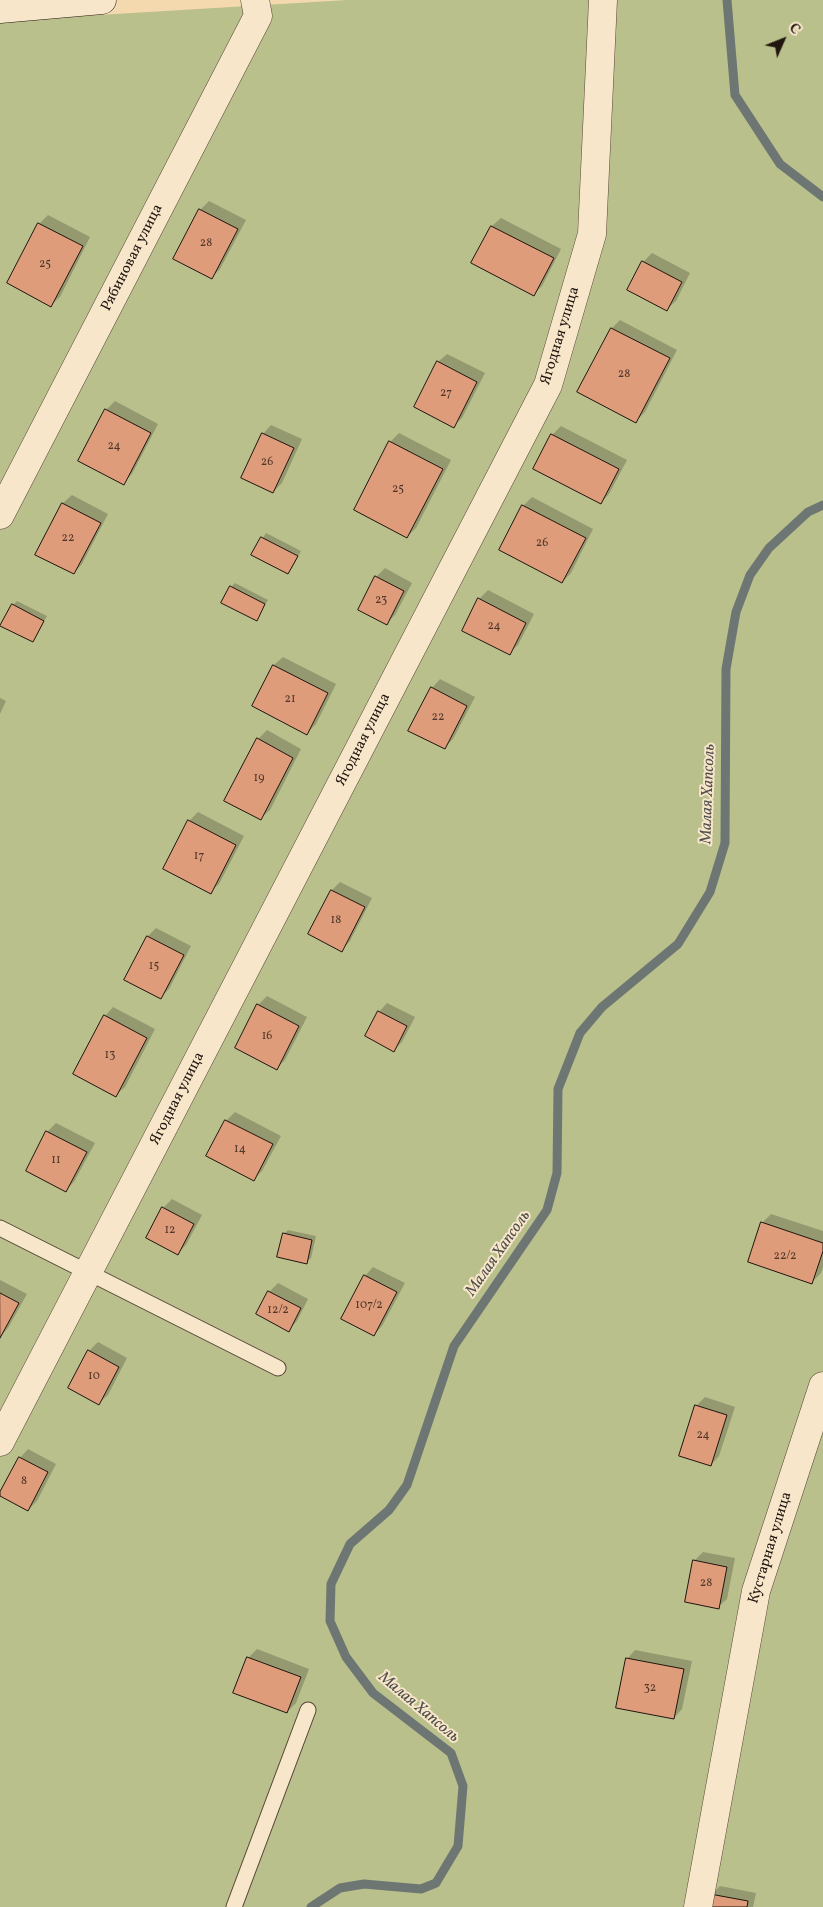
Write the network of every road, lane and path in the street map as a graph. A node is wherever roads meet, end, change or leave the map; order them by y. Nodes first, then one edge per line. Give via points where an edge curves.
1 (102, 0) edge
2 (256, 0) edge
3 (603, 0) edge
4 (0, 9) edge
5 (0, 515) edge
6 (0, 1228) edge
7 (88, 1273) junction
8 (278, 1368) dead end
9 (823, 1386) edge
10 (0, 1442) edge
11 (308, 1710) dead end
12 (234, 1907) edge
13 (698, 1907) edge

1 - 4 street
2 - 5 street, Рябиновая улица via 258,16
3 - 7 street, Ягодная улица via 592,234 548,385
6 - 7 lane
7 - 8 lane
7 - 10 street, Ягодная улица
9 - 13 street, Кустарная улица via 756,1591
11 - 12 lane

